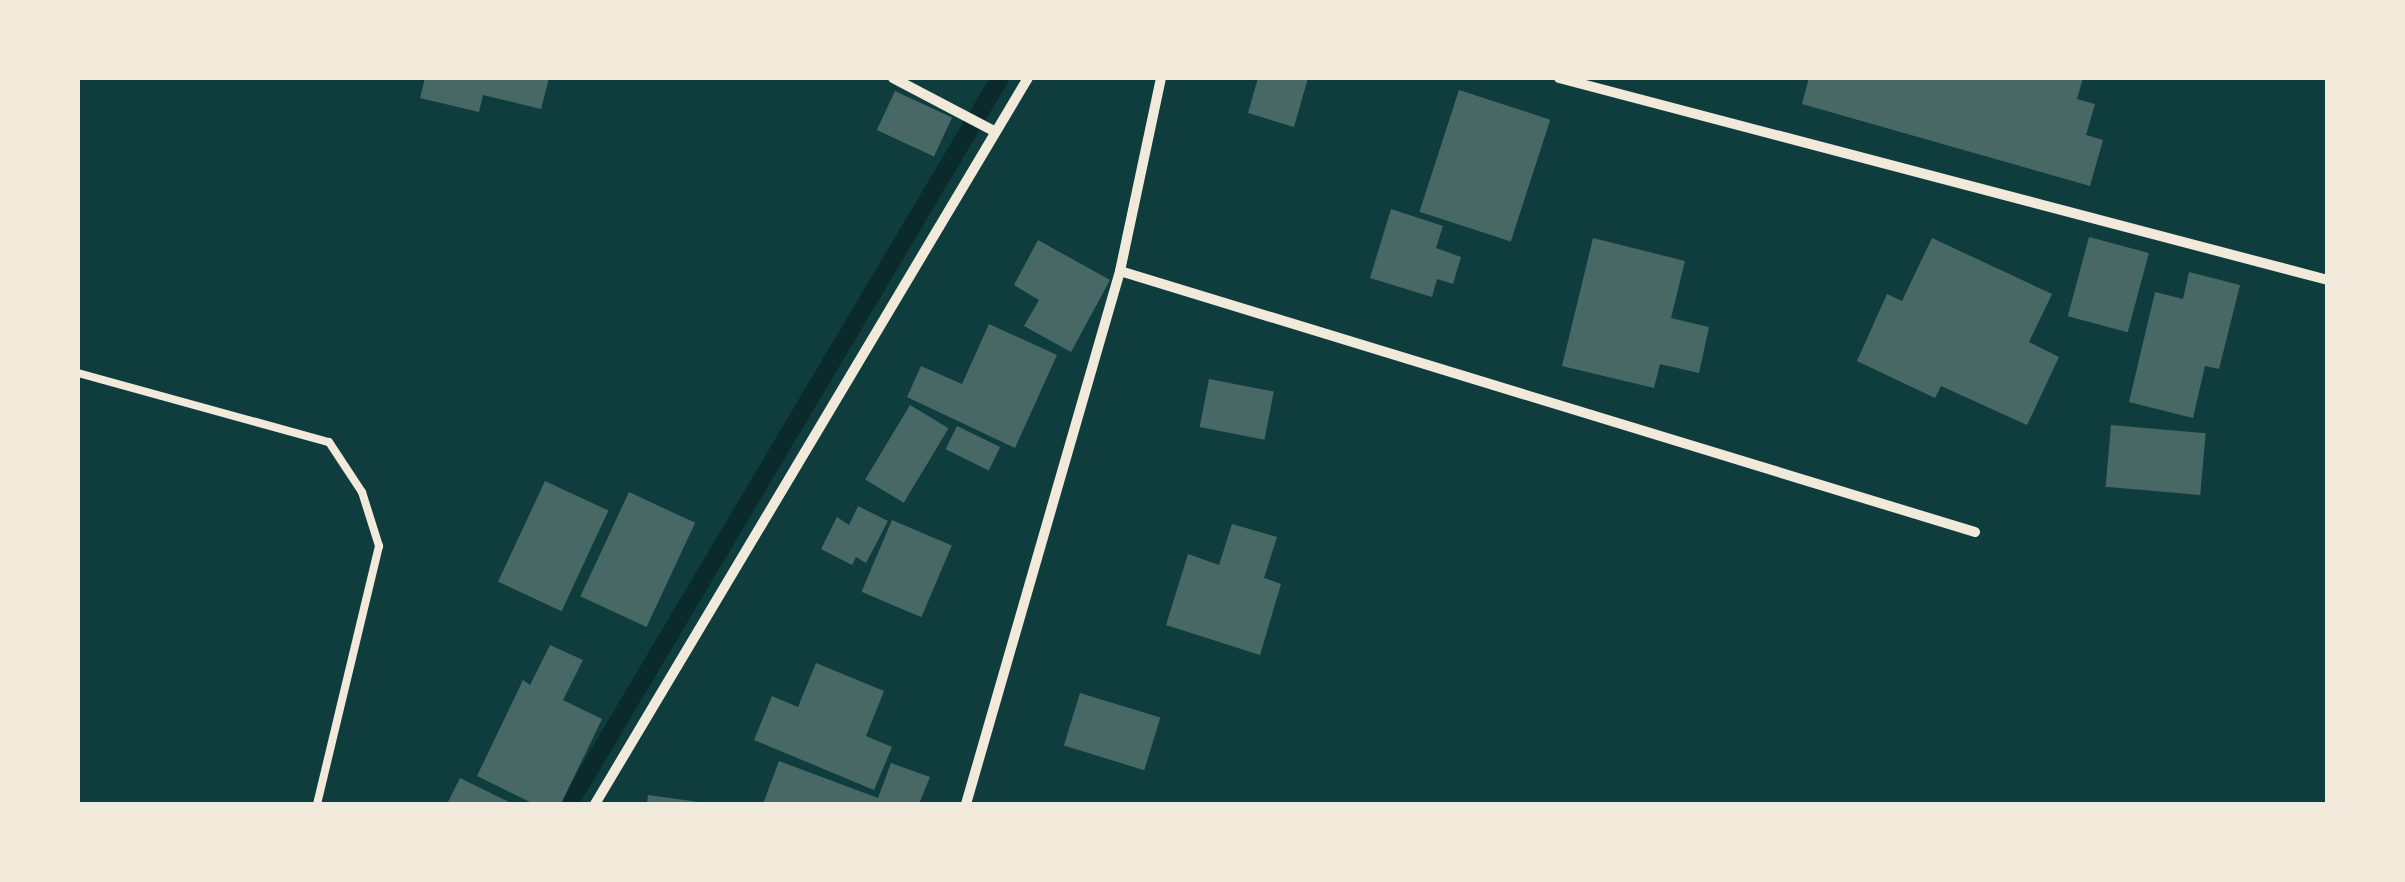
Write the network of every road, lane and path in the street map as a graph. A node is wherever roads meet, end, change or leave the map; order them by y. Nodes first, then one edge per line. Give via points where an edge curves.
1 (893, 78) edge
2 (1028, 78) edge
3 (1161, 78) edge
4 (1560, 78) edge
5 (994, 131) junction
6 (1120, 271) junction
7 (2328, 280) edge
8 (78, 373) edge
9 (1976, 532) dead end
10 (318, 804) edge
11 (595, 804) edge
12 (966, 804) edge

1 - 5 street
2 - 5 street
3 - 6 street
4 - 7 street
5 - 11 street
6 - 9 street
6 - 12 street
8 - 10 lane via 329,442 362,492 378,546

